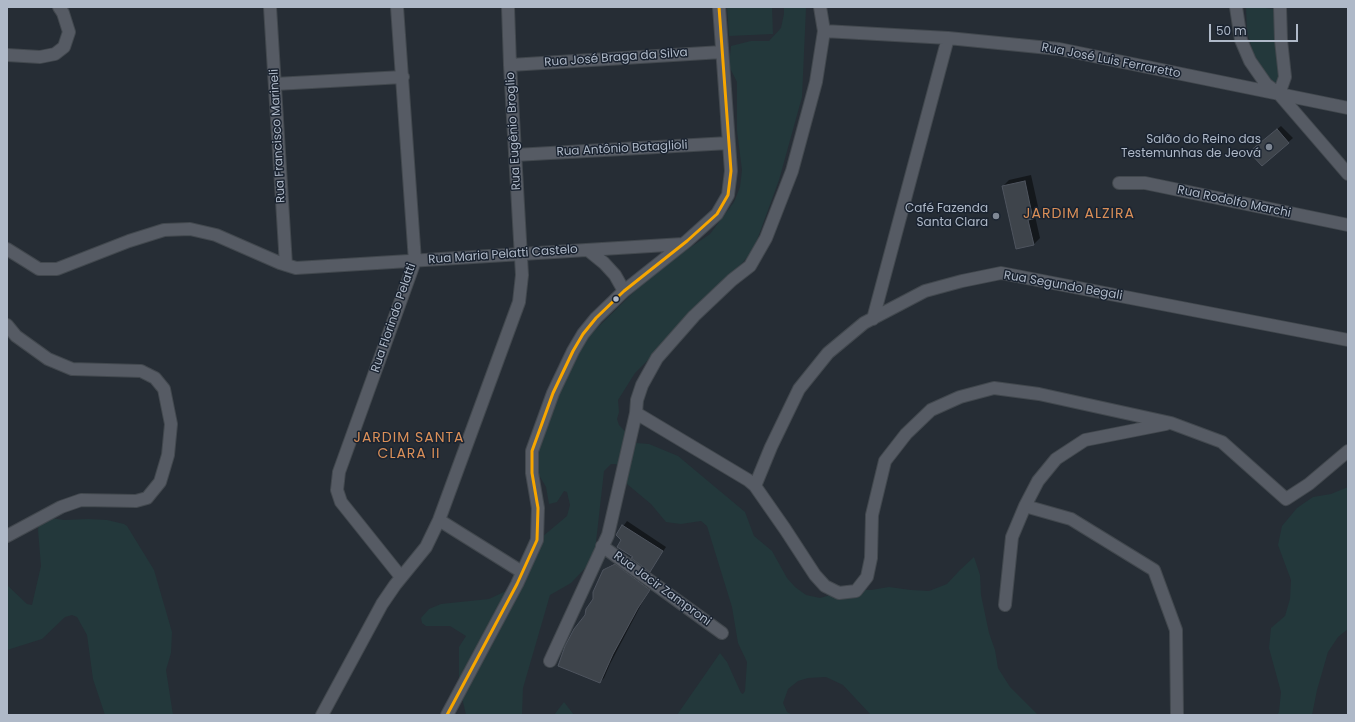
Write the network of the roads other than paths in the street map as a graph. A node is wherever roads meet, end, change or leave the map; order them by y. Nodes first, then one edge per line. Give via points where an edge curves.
1 (59, 7) edge
2 (270, 7) edge
3 (397, 7) edge
4 (508, 7) edge
5 (719, 7) edge
6 (820, 7) edge
7 (1236, 7) edge
8 (1280, 7) edge
9 (824, 31) junction
10 (948, 38) junction
11 (722, 52) junction
12 (7, 55) edge
13 (510, 65) junction
14 (403, 77) junction
15 (275, 84) junction
16 (1279, 94) junction
17 (1348, 108) edge
18 (729, 143) junction
19 (515, 155) junction
20 (1348, 174) edge
21 (1119, 183) dead end
22 (1348, 225) edge
23 (683, 244) junction
24 (7, 249) edge
25 (588, 250) junction
26 (520, 254) junction
27 (415, 261) junction
28 (286, 265) junction
29 (624, 291) junction
30 (873, 319) junction
31 (7, 325) edge
32 (1348, 340) edge
33 (636, 414) junction
34 (1171, 423) junction
35 (1348, 451) edge
36 (755, 486) junction
37 (1025, 506) junction
38 (439, 520) junction
39 (7, 536) edge
40 (602, 546) junction
41 (522, 572) junction
42 (401, 577) junction
43 (1005, 604) dead end
44 (722, 633) dead end
45 (550, 661) dead end
46 (322, 715) edge
47 (447, 715) edge
48 (1177, 715) edge

1 - 12 street via 64,13 69,32 64,47 55,54 40,57
2 - 15 street, Rua Francisco Marineli
3 - 14 street, Rua Florindo Pelatti
4 - 13 street, Rua Eugênio Broglio
5 - 11 street
6 - 9 street
7 - 16 street via 1241,40 1250,60 1266,84
8 - 16 street via 1285,78
9 - 10 street, Rua José Luis Ferraretto
9 - 33 street via 816,82 792,171 766,238 750,266 694,316 657,358 642,385
10 - 16 street, Rua José Luis Ferraretto via 1059,49
10 - 30 street
11 - 13 street, Rua José Braga da Silva
11 - 18 street
13 - 19 street, Rua Eugênio Broglio
14 - 15 street
14 - 27 street, Rua Florindo Pelatti
15 - 28 street, Rua Francisco Marineli
16 - 17 street, Rua José Luis Ferraretto
16 - 20 street
18 - 19 street, Rua Antônio Bataglioli
18 - 23 street via 731,171 728,195 717,214
19 - 26 street, Rua Eugênio Broglio
21 - 22 street, Rua Rodolfo Marchi via 1145,183
23 - 25 street, Rua Maria Pelatti Castelo
23 - 29 street
24 - 28 street, Rua Maria Pelatti Castelo via 38,269 57,269 164,230 190,229 216,236
25 - 26 street, Rua Maria Pelatti Castelo
25 - 29 street, Rua Maria Pelatti Castelo via 615,275
26 - 27 street, Rua Maria Pelatti Castelo
26 - 38 street, Rua Eugênio Broglio via 522,275 519,302
27 - 28 street, Rua Maria Pelatti Castelo via 296,268
27 - 42 street, Rua Florindo Pelatti via 339,472 337,490 341,502
29 - 41 street via 583,334 553,392 532,451 532,473 538,508 536,540
30 - 32 street, Rua Segundo Begali via 925,291 1001,273
30 - 36 street, Rua Segundo Begali via 864,323 828,353 799,389
31 - 39 street via 16,336 48,359 72,369 141,372 155,378 164,389 171,424 168,455 160,482 146,498 136,501 81,500 61,507
33 - 36 street
33 - 40 street via 608,535
34 - 35 street via 1222,442 1286,499 1309,484
34 - 36 street via 1039,394 994,388 960,397 931,410 906,434 885,461 872,515 871,558 867,577 856,591 839,593 825,586
34 - 37 street via 1085,440 1056,460 1038,481
37 - 43 street via 1012,537
37 - 48 street via 1071,519 1154,570 1176,630
38 - 41 street
38 - 42 street, Rua Eugênio Broglio via 426,547
40 - 44 street, Rua Jacir Zamproni
40 - 45 street
41 - 47 street
42 - 46 street, Rua Eugênio Broglio via 382,604

